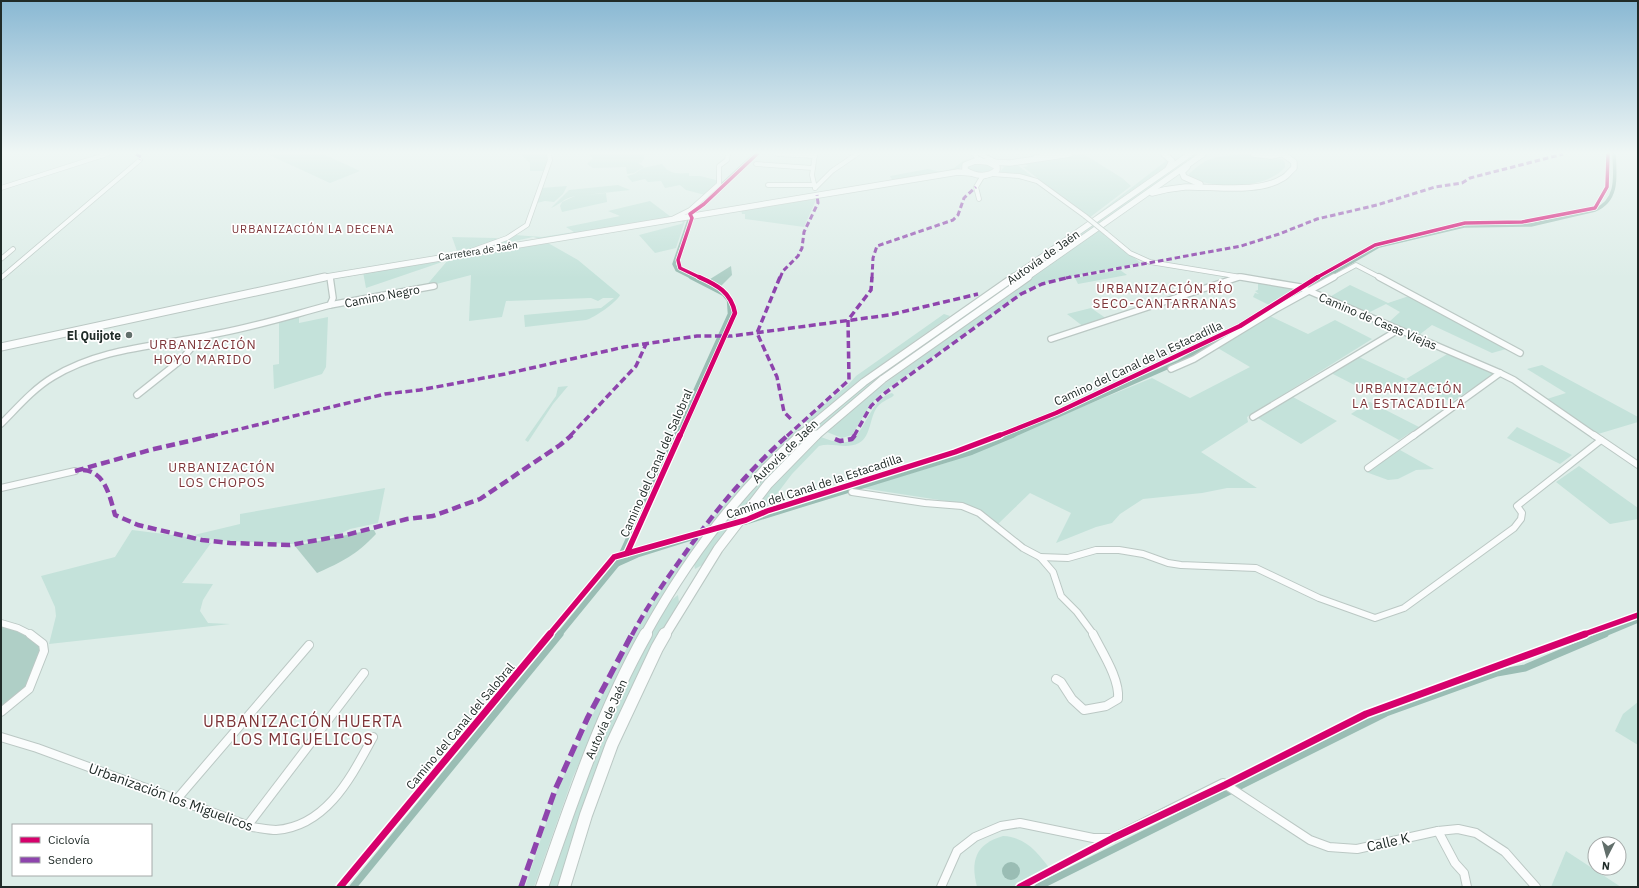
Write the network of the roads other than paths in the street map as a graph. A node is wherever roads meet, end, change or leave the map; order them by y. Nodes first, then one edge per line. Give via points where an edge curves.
1 (98, 195) edge
2 (539, 195) edge
3 (706, 195) edge
4 (814, 195) edge
5 (978, 195) edge
6 (1058, 195) edge
7 (1131, 195) edge
8 (1145, 195) edge
9 (1148, 195) edge
10 (979, 199) dead end
11 (1138, 201) junction
12 (671, 219) junction
13 (1, 251) edge
14 (460, 254) junction
15 (1, 259) edge
16 (330, 276) junction
17 (1242, 277) junction
18 (1, 278) edge
19 (434, 286) dead end
20 (1308, 291) junction
21 (330, 305) junction
22 (1398, 330) junction
23 (200, 338) junction
24 (1051, 339) dead end
25 (1, 347) edge
26 (1520, 353) dead end
27 (1171, 369) dead end
28 (1500, 373) junction
29 (137, 395) dead end
30 (1253, 417) dead end
31 (1, 424) edge
32 (1601, 440) junction
33 (1638, 465) edge
34 (1368, 468) dead end
35 (75, 472) dead end
36 (1, 488) edge
37 (852, 492) dead end
38 (1040, 557) junction
39 (1, 623) edge
40 (309, 645) dead end
41 (364, 673) dead end
42 (1056, 679) dead end
43 (1, 712) edge
44 (1, 736) edge
45 (373, 737) dead end
46 (177, 799) junction
47 (248, 825) junction
48 (1438, 831) junction
49 (542, 887) edge
50 (564, 887) edge
51 (941, 887) edge
52 (1467, 887) edge
53 (1536, 887) edge

1 - 18 street
2 - 14 street via 527,225 507,238
3 - 12 street via 691,209
4 - 12 highway, Carretera de Jaén
5 - 10 street
6 - 17 street, Camino de Casas Viejas, bridge via 1140,259
7 - 49 highway, Autovía de Jaén via 864,382 812,424 751,484 721,520 682,575 622,680 602,723
8 - 11 highway, Autovía de Jaén
9 - 11 highway
11 - 50 highway, Autovía de Jaén via 870,389 818,432 759,494 701,574 670,624 639,685 604,764
12 - 14 highway, Carretera de Jaén
13 - 15 street via 12,250
14 - 16 highway, Carretera de Jaén
16 - 21 street via 333,298
16 - 25 highway, Carretera de Jaén
17 - 20 street, Camino de Casas Viejas via 1300,287
17 - 24 street
19 - 21 street, Camino Negro
20 - 22 street, Camino de Casas Viejas
20 - 26 street via 1356,265
20 - 27 street
21 - 23 street, Camino Negro
22 - 28 street, Camino de Casas Viejas
22 - 30 street
23 - 29 street via 181,360
23 - 31 street, Camino Negro via 134,347 90,359 43,384
28 - 32 street, Camino de Casas Viejas
28 - 34 street
32 - 33 street, Camino de Casas Viejas
32 - 38 street via 1517,506 1522,513 1514,528 1404,608 1382,617 1371,617 1337,605 1256,568 1181,565 1119,550 1096,550 1068,558
35 - 36 street
37 - 38 street via 962,506 979,513 1023,548
38 - 42 street via 1053,572 1061,596 1092,632 1116,681 1118,700 1106,706 1084,710
39 - 43 street via 16,626 34,636 43,644 44,651 29,689
40 - 46 street
41 - 47 street
44 - 46 street, Urbanización los Miguelicos
45 - 47 street, Urbanización los Miguelicos via 346,784 315,818 272,830
46 - 47 street, Urbanización los Miguelicos
48 - 51 street, Calle K via 1357,849 1329,847 1310,840 1222,783 1113,838 1093,838 1020,823 1001,826 975,837 957,851
48 - 52 street via 1455,863 1464,872
48 - 53 street, Calle K via 1458,829 1476,833 1504,852

